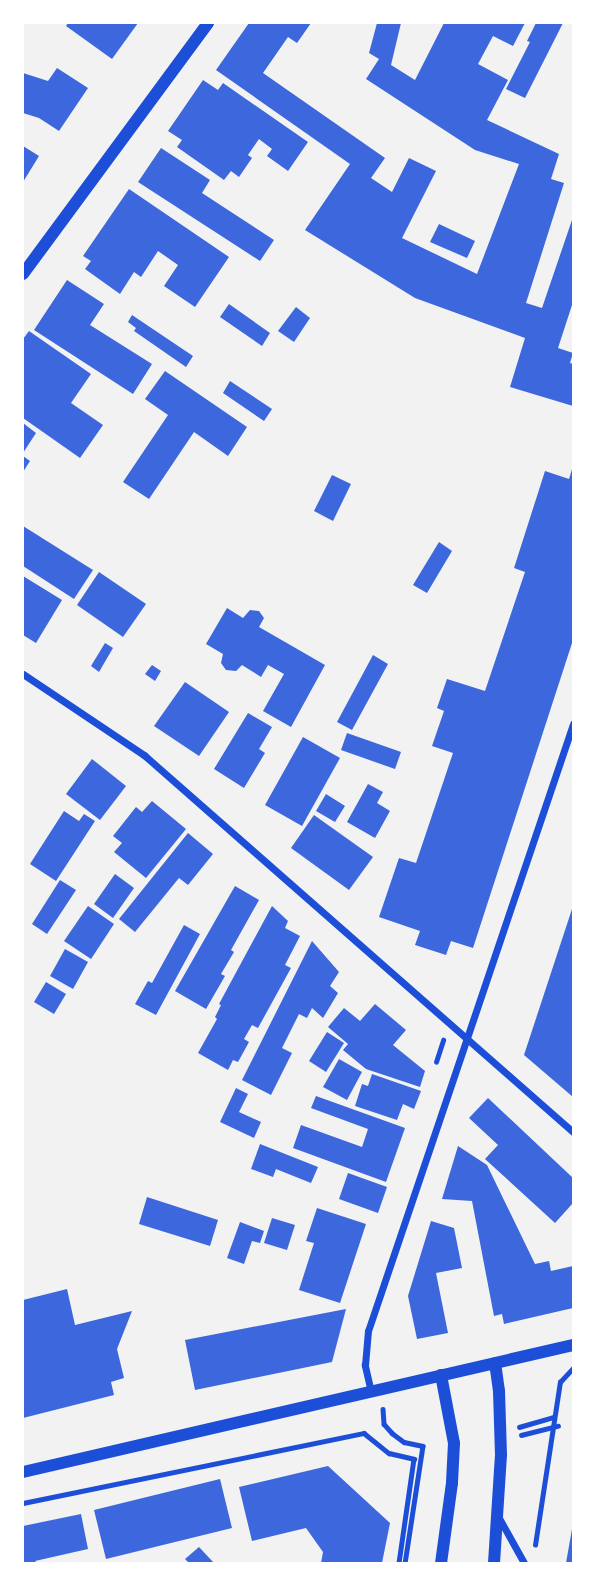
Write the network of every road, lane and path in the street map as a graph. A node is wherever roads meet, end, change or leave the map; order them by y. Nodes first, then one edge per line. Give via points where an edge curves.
1 (208, 23) edge
2 (23, 274) edge
3 (23, 674) edge
4 (573, 724) edge
5 (468, 1037) junction
6 (573, 1132) edge
7 (573, 1345) edge
8 (495, 1363) junction
9 (573, 1368) edge
10 (441, 1375) junction
11 (376, 1391) junction
12 (23, 1472) edge
13 (23, 1503) edge
14 (499, 1517) junction
15 (534, 1550) dead end
16 (399, 1563) edge
17 (405, 1563) edge
18 (441, 1563) edge
19 (494, 1563) edge
20 (524, 1563) edge

1 - 2 street
3 - 5 street via 144,755
4 - 5 street
5 - 6 street
5 - 11 street via 368,1331 365,1365
7 - 8 street
8 - 10 street
8 - 14 street via 501,1432
9 - 15 path via 560,1382
10 - 11 street
10 - 18 street via 454,1443
11 - 12 street
11 - 17 path via 384,1424 404,1442 423,1446
13 - 16 path via 364,1433 388,1453 414,1459
14 - 19 street
14 - 20 street

